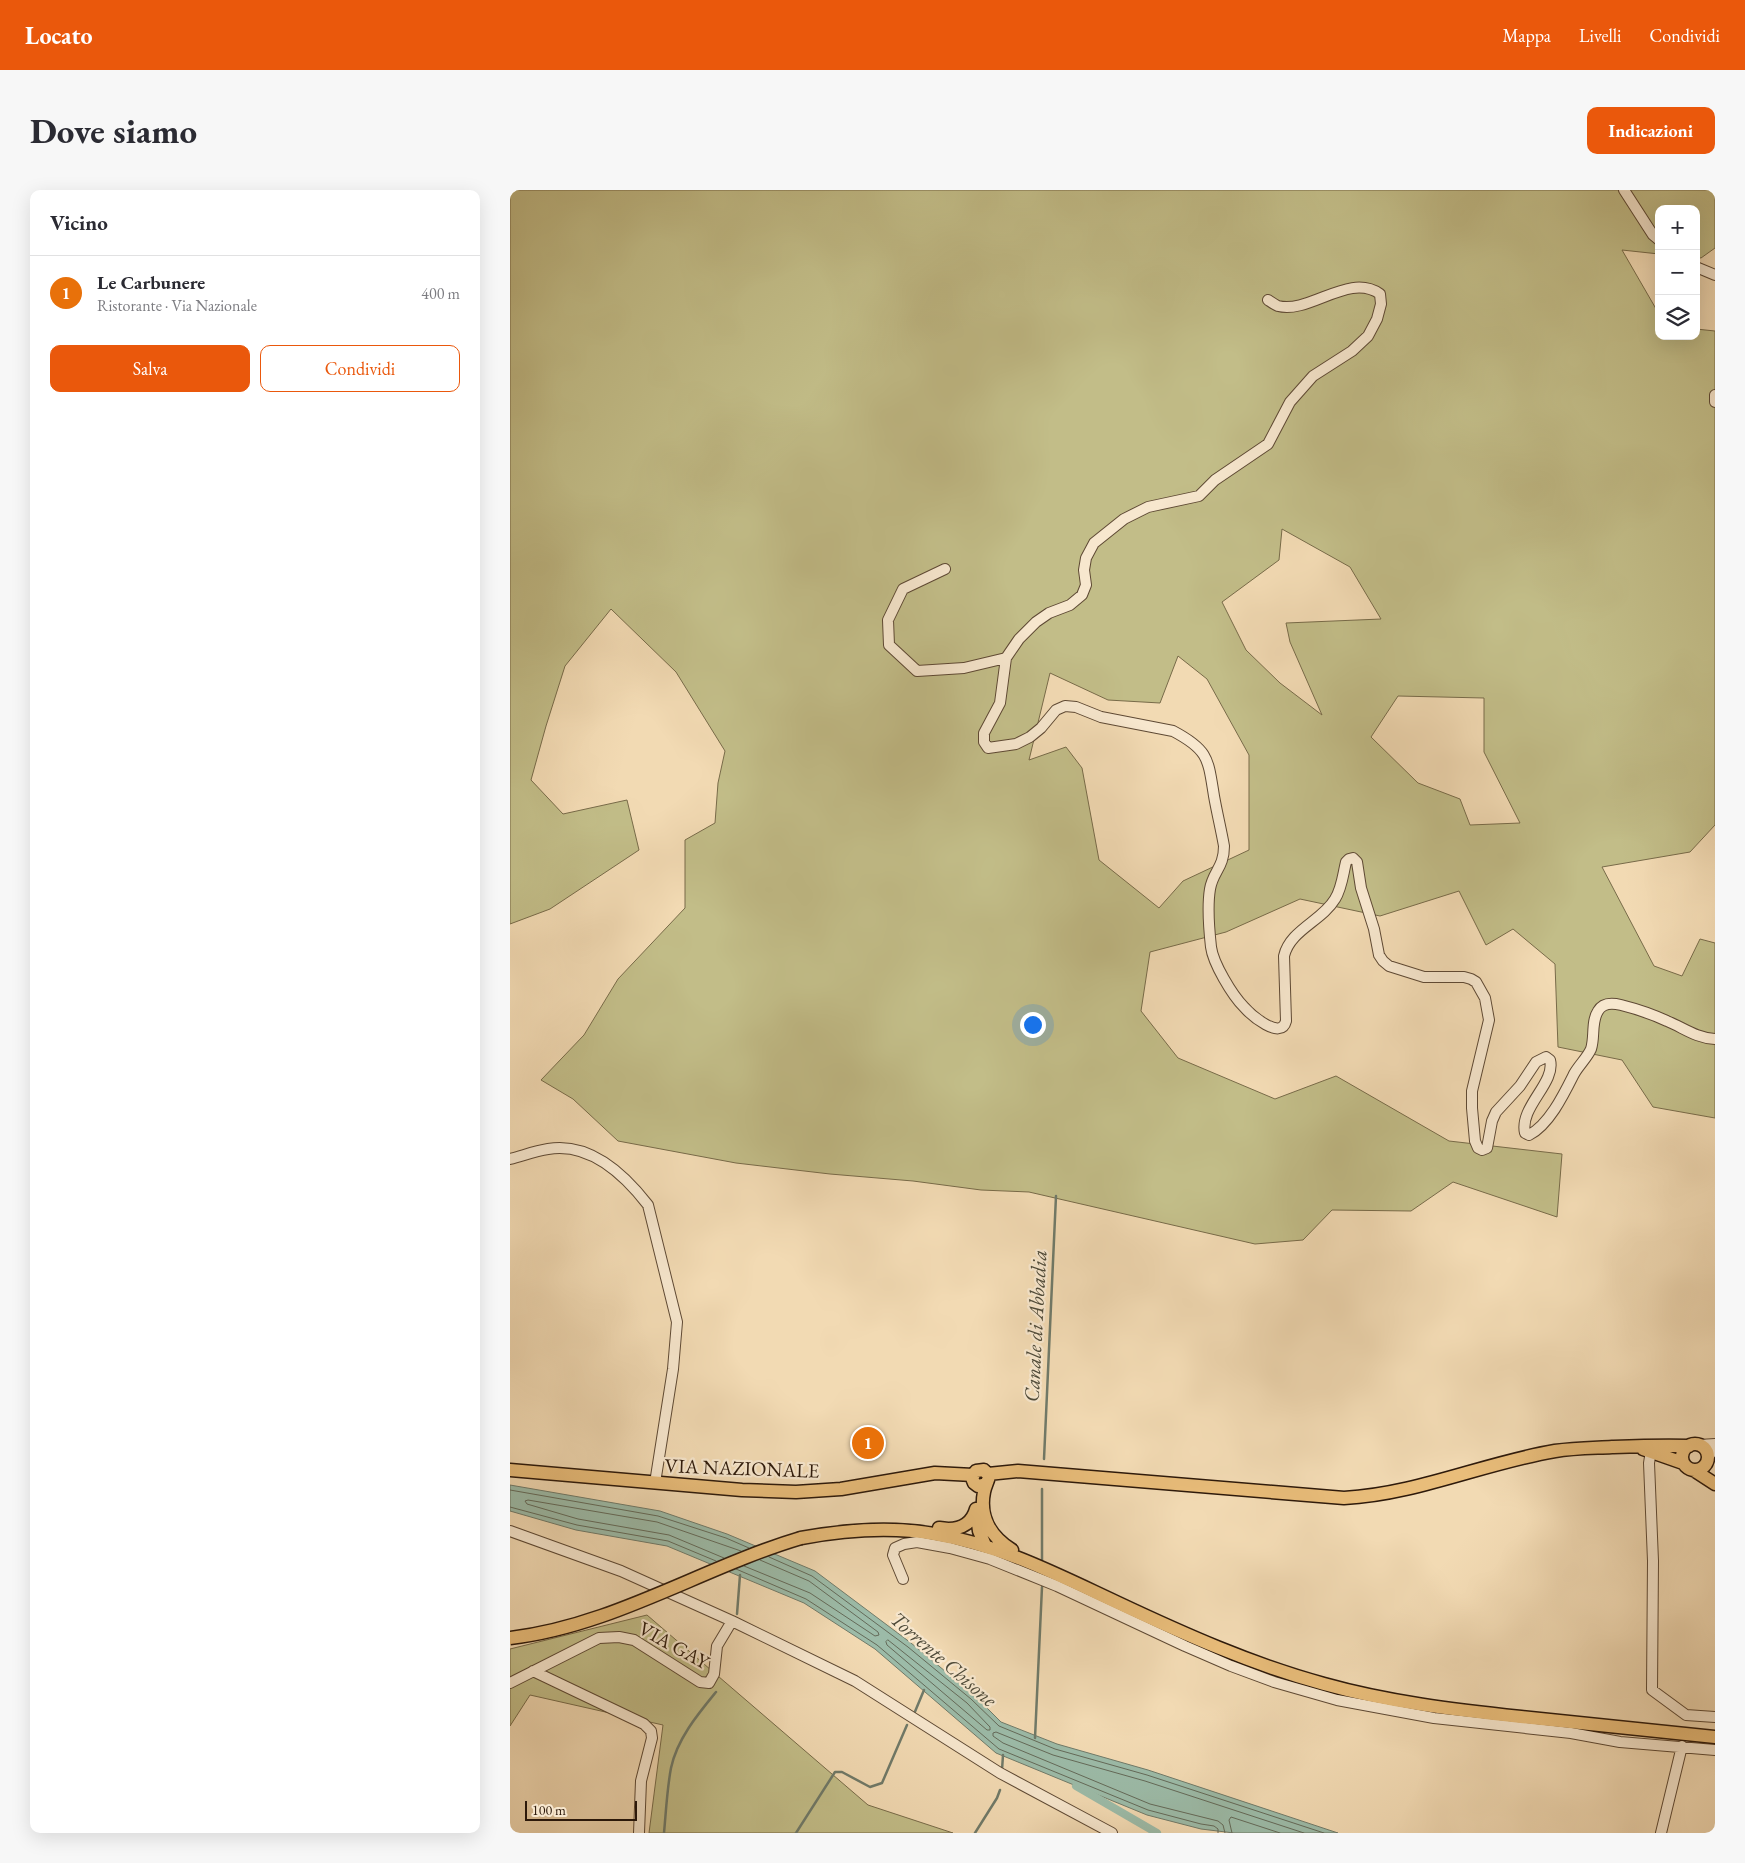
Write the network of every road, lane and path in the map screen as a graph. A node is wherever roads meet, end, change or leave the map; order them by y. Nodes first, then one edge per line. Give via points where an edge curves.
1 (1624, 190) edge
2 (1655, 237) edge
3 (1700, 268) edge
4 (1715, 275) edge
5 (1268, 300) dead end
6 (1715, 395) edge
7 (1715, 402) edge
8 (946, 569) dead end
9 (1006, 658) junction
10 (1715, 1039) edge
11 (510, 1159) edge
12 (1715, 1444) edge
13 (1694, 1445) junction
14 (1636, 1447) junction
15 (1651, 1451) junction
16 (1710, 1456) edge
17 (1683, 1463) junction
18 (510, 1470) edge
19 (1695, 1471) junction
20 (1715, 1478) edge
21 (981, 1479) junction
22 (655, 1483) junction
23 (1715, 1484) edge
24 (976, 1509) junction
25 (510, 1530) edge
26 (825, 1534) junction
27 (984, 1545) junction
28 (1035, 1565) junction
29 (903, 1578) dead end
30 (732, 1621) junction
31 (510, 1638) edge
32 (533, 1671) junction
33 (510, 1683) edge
34 (1715, 1717) edge
35 (1715, 1737) edge
36 (1682, 1746) junction
37 (1715, 1750) edge
38 (639, 1833) edge
39 (1112, 1833) edge
40 (1661, 1833) edge

1 - 2 street
3 - 4 street
5 - 9 street via 1279,306 1298,305 1347,289 1361,288 1373,289 1380,294 1381,304 1368,336 1313,376 1290,402 1268,444 1215,480 1199,496 1148,507 1104,534 1094,543 1086,558 1086,585 1082,594 1036,622
6 - 7 street
8 - 9 street via 903,589 888,620 889,644 917,670 964,668
9 - 10 street via 1000,703 984,734 988,748 1016,744 1030,737 1056,710 1065,706 1101,717 1173,731 1192,743 1207,759 1212,771 1224,846 1222,865 1210,890 1213,956 1243,1007 1268,1026 1275,1029 1285,1026 1286,947 1335,899 1348,859 1353,858 1357,862 1383,961 1424,977 1464,977 1476,982 1485,998 1489,1020 1472,1092 1472,1122 1478,1148 1487,1148 1496,1112 1536,1062 1546,1058 1550,1060 1550,1069 1530,1106 1525,1133 1529,1135 1542,1124 1586,1058 1593,1039 1596,1014 1603,1006 1622,1004 1690,1033
11 - 22 street via 547,1149 587,1152 618,1174 648,1205 677,1322
12 - 13 street
13 - 14 main road, VIA NAZIONALE
13 - 16 main road via 1706,1449
13 - 17 main road via 1682,1455
14 - 15 main road
14 - 21 main road, VIA NAZIONALE via 1556,1451 1398,1492 1344,1498 1018,1471
15 - 17 main road
15 - 34 street via 1652,1690 1686,1715
16 - 19 main road via 1702,1468
16 - 20 main road
17 - 19 main road
18 - 22 main road, VIA NAZIONALE
19 - 23 main road
21 - 22 main road, VIA NAZIONALE via 935,1473 796,1492
21 - 24 main road
21 - 28 main road via 983,1510 989,1528 1008,1548
24 - 26 main road via 970,1521 955,1529 872,1524 840,1527
24 - 27 main road
25 - 30 street via 606,1564
26 - 27 main road via 896,1530
26 - 31 main road, bridge via 801,1538 744,1558 609,1614
27 - 28 main road
28 - 35 main road via 1232,1654 1326,1685 1402,1702 1459,1710
29 - 36 street via 893,1555 895,1548 917,1542 950,1548 990,1558 1057,1586 1231,1666 1337,1700 1434,1718 1620,1742
30 - 32 street, VIA GAY via 717,1646 714,1674 709,1683 700,1682 634,1640 620,1636 589,1642
30 - 39 street via 855,1681 1000,1773
32 - 33 street, VIA GAY
32 - 38 street via 644,1724 651,1731 641,1781
36 - 37 street
36 - 40 street

